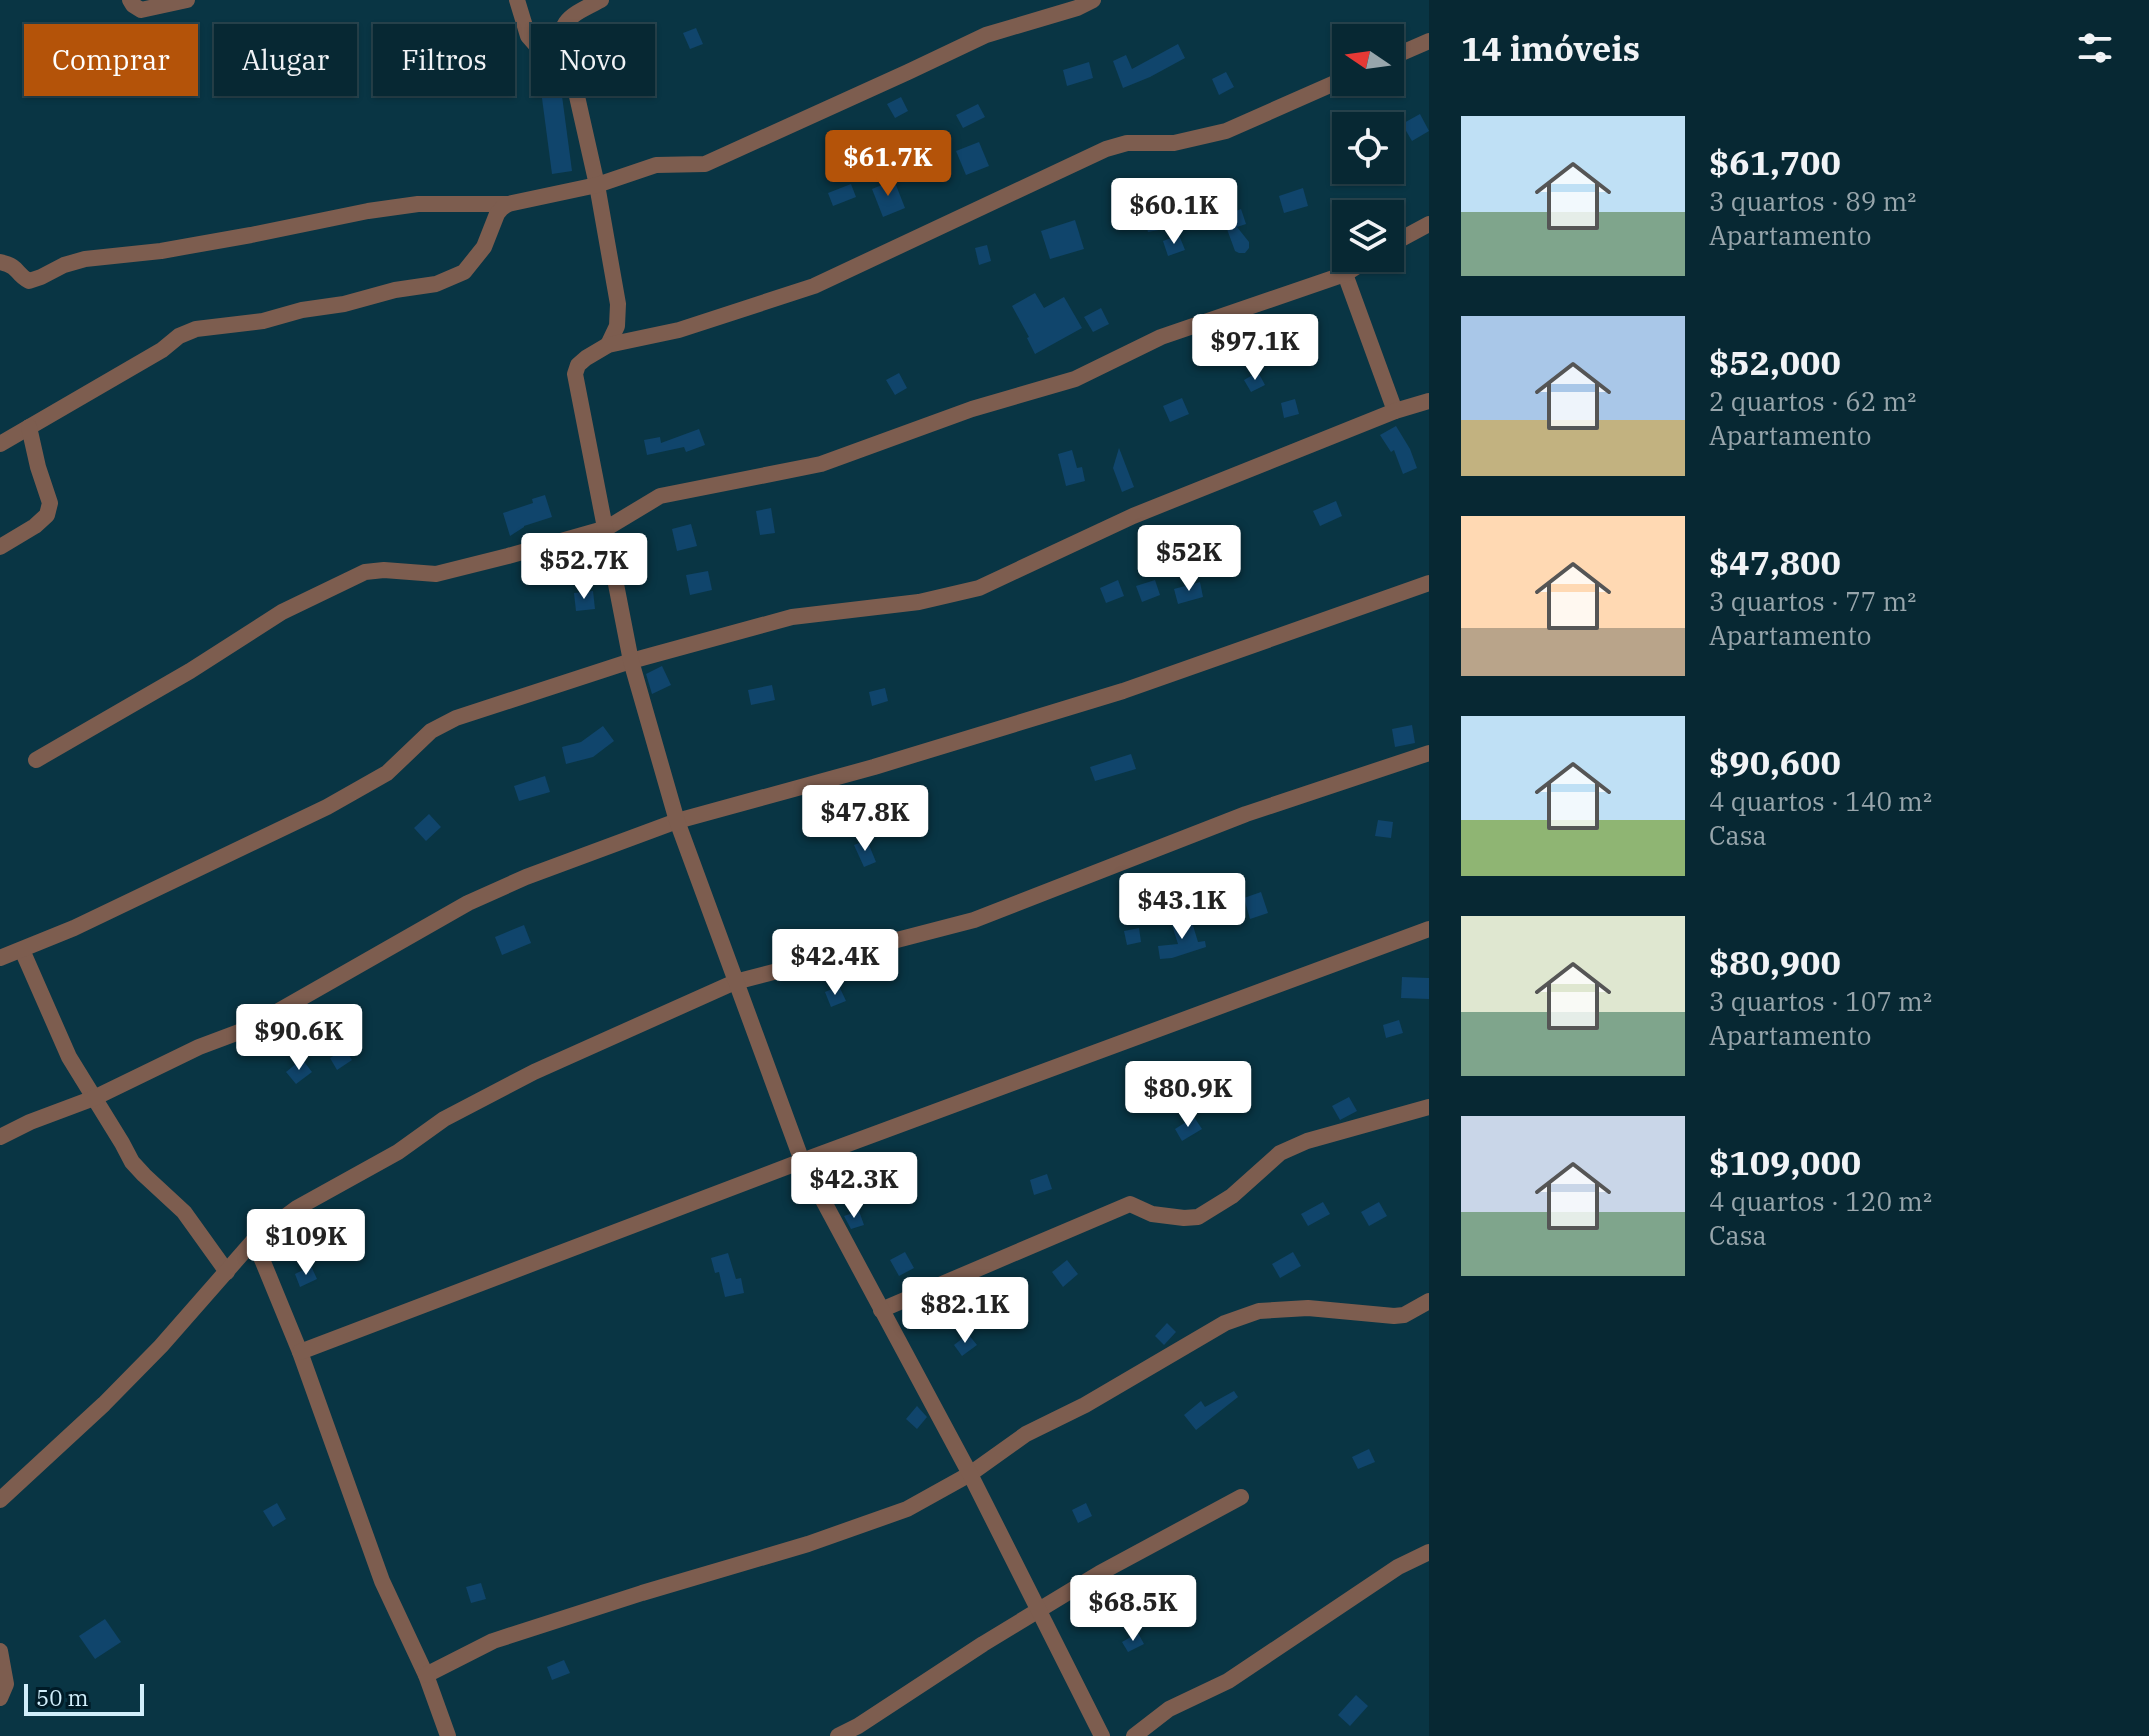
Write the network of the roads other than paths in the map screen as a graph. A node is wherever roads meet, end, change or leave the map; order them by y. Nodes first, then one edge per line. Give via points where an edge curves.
1 (130, 0) edge
2 (187, 0) edge
3 (517, 0) edge
4 (601, 0) edge
5 (1093, 0) edge
6 (564, 24) edge
7 (531, 39) edge
8 (1429, 41) edge
9 (1404, 52) edge
10 (1332, 84) edge
11 (577, 96) edge
12 (597, 185) junction
13 (508, 204) junction
14 (1429, 224) edge
15 (1404, 237) edge
16 (0, 262) edge
17 (1348, 272) edge
18 (1345, 274) junction
19 (608, 345) junction
20 (1429, 401) edge
21 (1395, 411) junction
22 (29, 427) junction
23 (0, 444) edge
24 (607, 528) junction
25 (0, 547) edge
26 (1429, 583) edge
27 (631, 661) junction
28 (1429, 753) edge
29 (36, 760) dead end
30 (677, 821) junction
31 (1429, 929) edge
32 (22, 950) junction
33 (1, 956) edge
34 (735, 982) junction
35 (94, 1098) junction
36 (1429, 1107) edge
37 (0, 1137) edge
38 (802, 1161) junction
39 (254, 1240) junction
40 (227, 1272) junction
41 (1429, 1301) edge
42 (881, 1310) junction
43 (300, 1352) junction
44 (970, 1474) junction
45 (1241, 1497) dead end
46 (0, 1500) edge
47 (1429, 1552) edge
48 (1038, 1610) junction
49 (0, 1651) edge
50 (426, 1675) junction
51 (2, 1689) edge
52 (448, 1736) edge
53 (838, 1736) edge
54 (1102, 1736) edge
55 (1134, 1736) edge

1 - 2 street via 141,10
3 - 7 street
4 - 6 street
5 - 12 street via 986,35 705,164 656,165
8 - 9 street
10 - 19 street via 1226,131 1174,143 1127,143 1106,149 814,286 679,330
11 - 12 street
12 - 13 street
12 - 19 street via 618,304 617,326
13 - 16 street via 418,204 368,211 161,251 85,259 29,281 13,265
13 - 22 street via 464,272 436,284 344,304 196,329
14 - 15 street
17 - 18 street
18 - 21 street
18 - 24 street via 1161,337 1075,379 972,409 821,464 660,496
19 - 24 street via 578,365 575,374
20 - 21 street
21 - 27 street via 1133,516 979,588 919,602 792,617
22 - 23 street
22 - 25 street via 50,503 47,515 35,526
24 - 27 street
24 - 29 street via 436,574 365,572 282,612
26 - 30 street via 1123,691
27 - 30 street
27 - 32 street via 456,718 431,731 387,773 327,807
28 - 34 street via 1246,814 974,920
30 - 34 street
30 - 35 street via 468,903 247,1029
31 - 38 street
32 - 33 street
32 - 35 street via 69,1057
34 - 38 street
34 - 39 street via 534,1072 444,1119
35 - 37 street
35 - 40 street via 132,1162 184,1212
36 - 42 street via 1280,1153 1232,1196 1198,1217 1152,1214 1130,1204
38 - 42 street
38 - 43 street
39 - 40 street
39 - 43 street
40 - 46 street via 104,1404
41 - 44 street via 1404,1315 1308,1308 1259,1311 1225,1323 1026,1434
42 - 44 street
43 - 50 street via 382,1581
44 - 48 street
44 - 50 street via 907,1509 493,1641
45 - 48 street
47 - 55 street via 1398,1567 1228,1681 1169,1709
48 - 53 street
48 - 54 street
49 - 51 street
50 - 52 street

